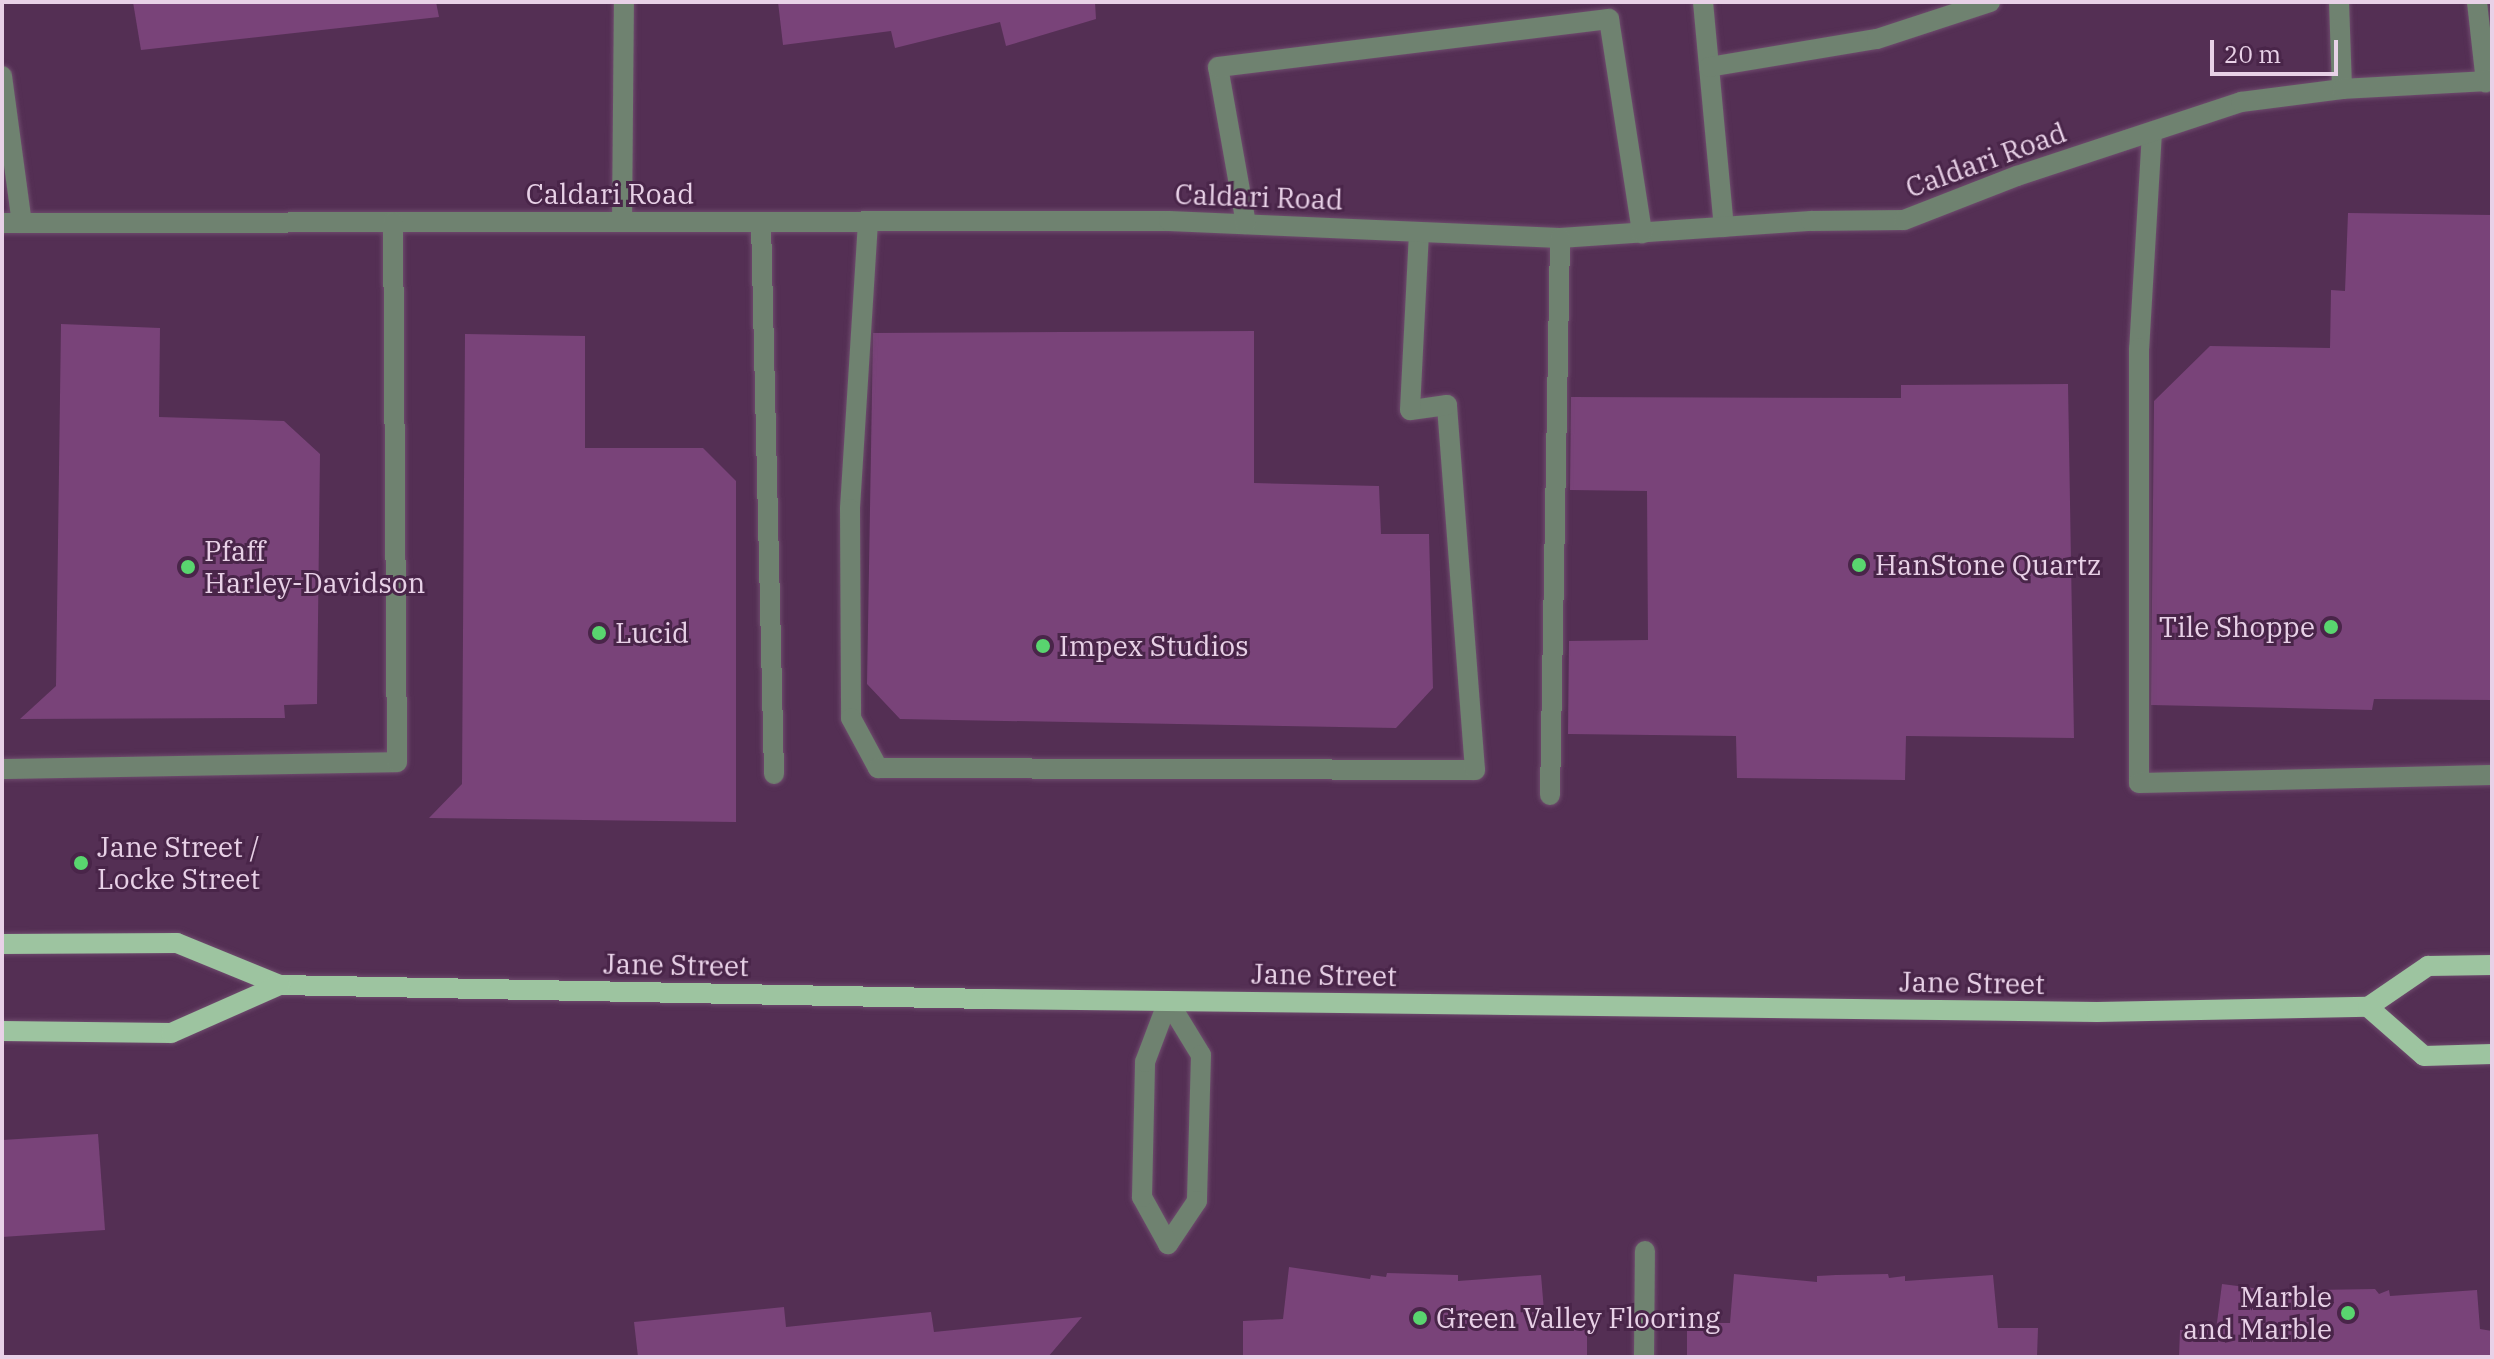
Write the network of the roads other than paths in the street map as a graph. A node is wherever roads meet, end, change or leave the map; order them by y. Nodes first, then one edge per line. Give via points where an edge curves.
1 (624, 2) edge
2 (1703, 2) edge
3 (1990, 2) edge
4 (2339, 2) edge
5 (2477, 2) edge
6 (1709, 67) junction
7 (2, 76) edge
8 (2489, 82) edge
9 (2342, 89) junction
10 (2152, 132) junction
11 (393, 222) junction
12 (622, 222) junction
13 (761, 222) junction
14 (868, 222) junction
15 (12, 223) edge
16 (1246, 224) junction
17 (1724, 227) junction
18 (1419, 232) junction
19 (1642, 233) junction
20 (1560, 238) junction
21 (2, 769) edge
22 (774, 774) dead end
23 (2492, 775) edge
24 (1550, 795) dead end
25 (2, 944) edge
26 (2492, 965) edge
27 (280, 985) junction
28 (1168, 1001) junction
29 (2368, 1007) junction
30 (2, 1031) edge
31 (2492, 1054) edge
32 (1645, 1251) dead end
33 (1644, 1357) edge

1 - 12 street
2 - 6 street
3 - 6 street via 1877,39
4 - 9 street
5 - 8 street
6 - 17 street
7 - 15 street
8 - 9 street, Caldari Road
9 - 10 street, Caldari Road via 2241,102
10 - 17 street, Caldari Road via 1904,220
10 - 23 street via 2139,348 2139,783
11 - 12 street, Caldari Road
11 - 15 street, Caldari Road
11 - 21 street via 397,762
12 - 13 street, Caldari Road
13 - 14 street, Caldari Road
13 - 22 street
14 - 16 street, Caldari Road
14 - 18 street via 850,509 851,718 878,768 1475,770 1447,405 1410,410
16 - 18 street, Caldari Road
16 - 19 street via 1218,67 1609,19
17 - 19 street, Caldari Road
18 - 20 street, Caldari Road
19 - 20 street, Caldari Road
20 - 24 street
25 - 27 main road, Jane Street via 177,943
26 - 29 main road via 2428,966
27 - 28 main road, Jane Street
27 - 30 main road, Jane Street via 171,1033
28 - 28 street via 1145,1062 1142,1197 1168,1244 1197,1201 1201,1055
28 - 29 main road, Jane Street via 2097,1012
29 - 31 main road via 2424,1056
32 - 33 street

